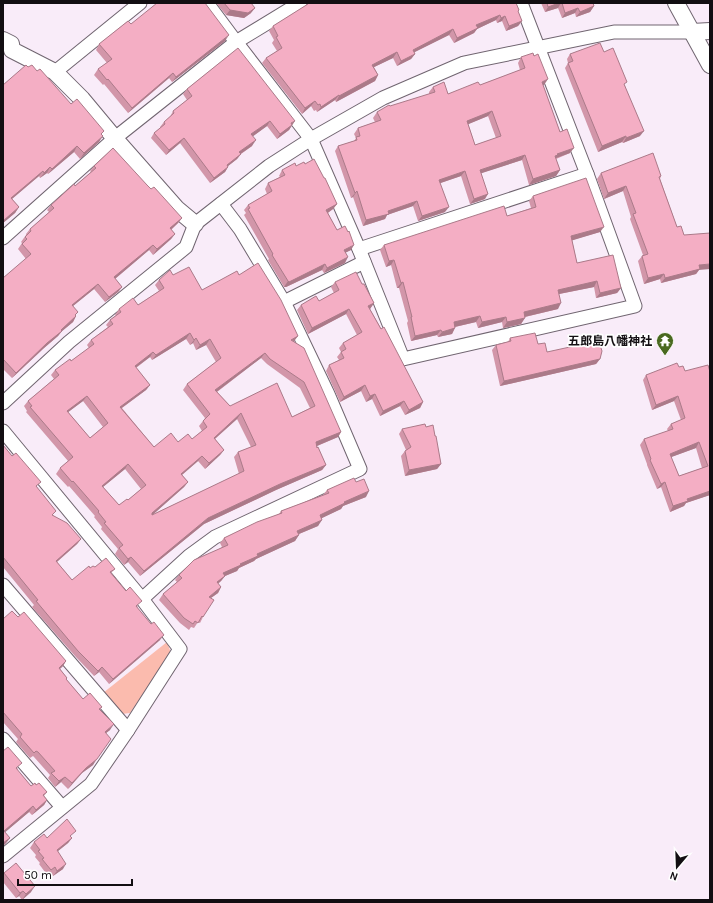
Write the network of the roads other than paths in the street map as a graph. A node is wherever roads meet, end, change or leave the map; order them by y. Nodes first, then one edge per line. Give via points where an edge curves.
1 (140, 3) edge
2 (207, 3) edge
3 (300, 3) edge
4 (521, 3) edge
5 (676, 3) edge
6 (692, 32) junction
7 (710, 32) edge
8 (236, 42) junction
9 (538, 47) junction
10 (7, 48) edge
11 (710, 65) edge
12 (55, 72) junction
13 (115, 138) junction
14 (312, 139) junction
15 (587, 174) junction
16 (221, 204) junction
17 (195, 224) junction
18 (3, 238) edge
19 (359, 249) junction
20 (364, 262) junction
21 (284, 302) junction
22 (4, 397) edge
23 (3, 431) edge
24 (3, 584) edge
25 (142, 599) junction
26 (128, 730) junction
27 (3, 739) edge
28 (62, 807) junction
29 (3, 856) edge

1 - 12 street
2 - 8 street
3 - 8 street
4 - 9 street
5 - 6 street
6 - 7 street
6 - 9 street via 614,32
6 - 11 street
8 - 13 street
8 - 14 street
9 - 14 street via 464,63 383,98
9 - 15 street
10 - 12 street
12 - 13 street
13 - 17 street via 176,209
13 - 18 street
14 - 16 street via 269,166
14 - 19 street
15 - 19 street
15 - 20 street via 635,306 404,359
16 - 17 street
16 - 21 street via 240,229
17 - 22 street via 186,247
19 - 20 street
20 - 21 street
21 - 25 street via 328,394 360,470 215,537 189,556
23 - 25 street
24 - 26 street
25 - 26 street via 180,649
26 - 28 street via 91,784
27 - 28 street
28 - 29 street

